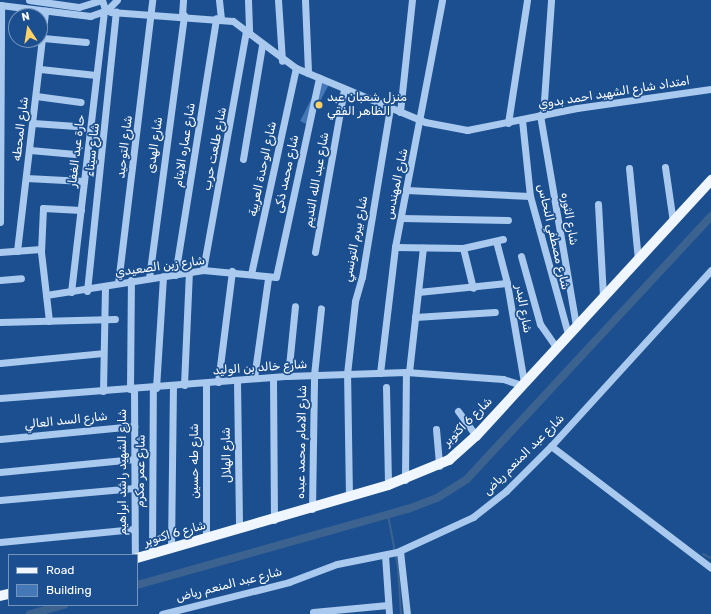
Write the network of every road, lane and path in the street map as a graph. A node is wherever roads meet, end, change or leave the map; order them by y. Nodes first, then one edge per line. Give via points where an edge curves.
1 (32, 0) edge
2 (102, 0) edge
3 (117, 0) edge
4 (152, 0) edge
5 (183, 0) edge
6 (220, 0) edge
7 (248, 0) edge
8 (278, 0) edge
9 (305, 0) edge
10 (412, 0) edge
11 (442, 0) edge
12 (527, 0) edge
13 (551, 0) edge
14 (94, 2) edge
15 (65, 3) edge
16 (0, 5) edge
17 (22, 8) edge
18 (48, 11) edge
19 (105, 11) junction
20 (116, 12) junction
21 (152, 13) junction
22 (183, 15) junction
23 (218, 18) junction
24 (248, 33) junction
25 (48, 38) edge
26 (86, 42) dead end
27 (262, 46) junction
28 (42, 48) edge
29 (282, 61) junction
30 (296, 68) junction
31 (40, 69) junction
32 (308, 73) junction
33 (96, 75) junction
34 (319, 78) junction
35 (344, 89) junction
36 (711, 89) edge
37 (36, 96) junction
38 (81, 102) dead end
39 (390, 108) junction
40 (400, 112) junction
41 (542, 115) junction
42 (522, 120) junction
43 (421, 121) junction
44 (33, 123) junction
45 (508, 123) junction
46 (76, 126) dead end
47 (30, 150) junction
48 (75, 154) dead end
49 (243, 159) dead end
50 (664, 167) dead end
51 (629, 168) dead end
52 (26, 178) junction
53 (711, 180) edge
54 (84, 181) junction
55 (406, 190) junction
56 (530, 196) junction
57 (598, 204) dead end
58 (81, 210) junction
59 (401, 218) junction
60 (508, 220) dead end
61 (0, 222) edge
62 (672, 222) junction
63 (395, 247) junction
64 (423, 248) junction
65 (463, 248) junction
66 (41, 249) junction
67 (17, 250) junction
68 (0, 252) edge
69 (315, 252) dead end
70 (521, 256) dead end
71 (638, 260) junction
72 (204, 270) junction
73 (711, 270) edge
74 (232, 271) junction
75 (189, 272) junction
76 (251, 274) junction
77 (175, 275) junction
78 (162, 276) junction
79 (21, 278) dead end
80 (149, 278) junction
81 (268, 278) junction
82 (0, 280) edge
83 (131, 280) junction
84 (118, 283) junction
85 (507, 283) junction
86 (105, 288) junction
87 (472, 288) junction
88 (88, 291) junction
89 (71, 292) junction
90 (418, 292) junction
91 (46, 295) junction
92 (603, 297) junction
93 (294, 306) dead end
94 (321, 308) dead end
95 (495, 312) dead end
96 (415, 317) junction
97 (104, 319) junction
98 (115, 319) dead end
99 (49, 321) junction
100 (0, 322) edge
101 (576, 326) junction
102 (568, 334) junction
103 (556, 347) junction
104 (103, 354) junction
105 (0, 363) edge
106 (408, 372) junction
107 (380, 373) junction
108 (347, 374) junction
109 (314, 375) junction
110 (288, 376) junction
111 (273, 377) junction
112 (254, 378) junction
113 (237, 380) junction
114 (218, 382) junction
115 (206, 383) junction
116 (523, 383) junction
117 (184, 385) junction
118 (173, 386) junction
119 (386, 387) dead end
120 (155, 388) junction
121 (132, 389) junction
122 (103, 391) junction
123 (0, 398) edge
124 (458, 411) dead end
125 (134, 426) junction
126 (436, 429) dead end
127 (476, 436) junction
128 (0, 439) edge
129 (551, 446) junction
130 (134, 460) junction
131 (438, 466) junction
132 (0, 472) edge
133 (405, 480) junction
134 (388, 485) junction
135 (134, 488) junction
136 (349, 498) junction
137 (0, 500) edge
138 (312, 509) junction
139 (274, 520) junction
140 (134, 529) junction
141 (238, 530) junction
142 (206, 538) junction
143 (0, 542) edge
144 (171, 548) junction
145 (398, 552) junction
146 (135, 554) edge
147 (152, 554) junction
148 (385, 555) junction
149 (138, 558) edge
150 (711, 568) edge
151 (388, 605) junction
152 (313, 612) dead end
153 (162, 614) edge
154 (389, 614) edge
155 (407, 614) edge

1 - 15 street
2 - 14 street
2 - 19 street
3 - 19 street
4 - 21 street, شارع التوحيد
5 - 22 street, شارع الهدى
6 - 23 street, شارع عماره الايتام
7 - 24 street, شارع طلعت حرب
8 - 29 street
9 - 32 street
10 - 40 street
11 - 43 street, شارع المهندس
12 - 45 street
13 - 41 street, شارع الثوره
14 - 15 street
16 - 17 street
16 - 61 street
18 - 19 street via 85,16
19 - 20 street, امتداد شارع الشهيد احمد بدوي
19 - 33 street, حارة عبد الغفار
20 - 21 street, امتداد شارع الشهيد احمد بدوي
20 - 88 street, شارع سيناء
21 - 22 street, امتداد شارع الشهيد احمد بدوي
21 - 84 street, شارع التوحيد
22 - 23 street, امتداد شارع الشهيد احمد بدوي
22 - 80 street, شارع الهدى
23 - 24 street, امتداد شارع الشهيد احمد بدوي via 233,21
23 - 77 street, شارع عماره الايتام
24 - 27 street, امتداد شارع الشهيد احمد بدوي
24 - 72 street, شارع طلعت حرب
25 - 26 street
27 - 29 street, امتداد شارع الشهيد احمد بدوي
27 - 49 street
28 - 31 street, شارع المحطه
29 - 30 street, امتداد شارع الشهيد احمد بدوي
30 - 32 street, امتداد شارع الشهيد احمد بدوي
30 - 76 street, شارع الوحدة العربية
31 - 33 street
31 - 37 street, شارع المحطه
32 - 34 street, امتداد شارع الشهيد احمد بدوي
33 - 54 street, حارة عبد الغفار
34 - 35 street, امتداد شارع الشهيد احمد بدوي
34 - 81 street, شارع محمد ذكى via 277,275
35 - 39 street, امتداد شارع الشهيد احمد بدوي
35 - 69 street, شارع عبد الله النديم
36 - 41 street, امتداد شارع الشهيد احمد بدوي
37 - 38 street
37 - 44 street, شارع المحطه
39 - 40 street, امتداد شارع الشهيد احمد بدوي
39 - 108 street, شارع بيرم التونسي via 362,277 354,301
40 - 43 street, امتداد شارع الشهيد احمد بدوي
41 - 42 street, امتداد شارع الشهيد احمد بدوي
41 - 101 street, شارع الثوره
42 - 45 street, امتداد شارع الشهيد احمد بدوي
42 - 56 street, شارع مصطفي النحاس
43 - 45 street, امتداد شارع الشهيد احمد بدوي via 475,131
43 - 55 street, شارع المهندس
44 - 46 street
44 - 47 street, شارع المحطه
47 - 48 street
47 - 52 street, شارع المحطه
50 - 62 street
51 - 71 street
52 - 54 street
52 - 67 street, شارع المحطه
53 - 62 main road, شارع 6 اكتوبر
54 - 58 street, حارة عبد الغفار
55 - 56 street
55 - 59 street, شارع المهندس
56 - 102 street, شارع مصطفي النحاس
57 - 92 street
58 - 66 street via 43,207
58 - 89 street, حارة عبد الغفار
59 - 60 street
59 - 63 street, شارع المهندس
62 - 71 main road, شارع 6 اكتوبر
63 - 64 street
63 - 107 street, شارع المهندس
64 - 65 street
64 - 90 street
65 - 85 street, شارع البدر via 499,240
65 - 87 street
66 - 67 street
66 - 91 street
67 - 68 street
70 - 103 street via 540,324
71 - 92 main road, شارع 6 اكتوبر
72 - 74 street, شارع زين الصعيدي
72 - 75 street, شارع زين الصعيدي
73 - 129 street, شارع عبد المنعم رياض
74 - 76 street, شارع زين الصعيدي
74 - 114 street
75 - 77 street, شارع زين الصعيدي
75 - 117 street
76 - 81 street, شارع زين الصعيدي
77 - 78 street, شارع زين الصعيدي
78 - 80 street, شارع زين الصعيدي
78 - 120 street, شارع عمر مكرم
79 - 82 street
80 - 83 street, شارع زين الصعيدي
81 - 112 street
83 - 84 street, شارع زين الصعيدي
83 - 121 street, شارع الشهيد راشد ابراهيم
84 - 86 street, شارع زين الصعيدي
85 - 87 street
85 - 116 street, شارع البدر
86 - 88 street, شارع زين الصعيدي
86 - 97 street
87 - 90 street
88 - 89 street, شارع زين الصعيدي
89 - 91 street, شارع زين الصعيدي
90 - 96 street
91 - 99 street
92 - 101 main road, شارع 6 اكتوبر
93 - 110 street
94 - 109 street, شارع الامام محمد عبده
95 - 96 street
96 - 106 street
97 - 98 street
97 - 99 street
97 - 104 street
99 - 100 street
101 - 102 main road, شارع 6 اكتوبر
102 - 103 main road, شارع 6 اكتوبر
103 - 116 main road, شارع 6 اكتوبر
104 - 105 street
104 - 122 street
106 - 107 street, شارع خالد بن الوليد
106 - 116 street, شارع خالد بن الوليد via 503,379
106 - 133 street
107 - 108 street, شارع خالد بن الوليد
108 - 109 street, شارع خالد بن الوليد
108 - 136 street, شارع بيرم التونسي
109 - 110 street, شارع خالد بن الوليد
109 - 138 street, شارع الامام محمد عبده
110 - 111 street, شارع خالد بن الوليد
111 - 112 street, شارع خالد بن الوليد
111 - 139 street
112 - 113 street, شارع خالد بن الوليد
113 - 114 street, شارع خالد بن الوليد
113 - 141 street, شارع الهلال
114 - 115 street, شارع خالد بن الوليد
115 - 117 street, شارع خالد بن الوليد
115 - 142 street, شارع طه حسين
116 - 127 main road, شارع 6 اكتوبر
117 - 118 street, شارع خالد بن الوليد
118 - 120 street, شارع خالد بن الوليد
118 - 144 street
119 - 134 street
120 - 121 street, شارع خالد بن الوليد
120 - 147 street, شارع عمر مكرم
121 - 122 street, شارع خالد بن الوليد
121 - 125 street, شارع الشهيد راشد ابراهيم
122 - 123 street, شارع خالد بن الوليد
124 - 127 street
125 - 128 street, شارع السد العالي
125 - 130 street, شارع الشهيد راشد ابراهيم
126 - 131 street
127 - 131 main road, شارع 6 اكتوبر
129 - 145 street, شارع عبد المنعم رياض via 478,513 448,531
129 - 150 street
130 - 132 street
130 - 135 street, شارع الشهيد راشد ابراهيم
131 - 133 main road, شارع 6 اكتوبر
133 - 134 main road, شارع 6 اكتوبر
134 - 136 main road, شارع 6 اكتوبر
135 - 137 street
135 - 140 street, شارع الشهيد راشد ابراهيم
136 - 138 main road, شارع 6 اكتوبر
138 - 139 main road, شارع 6 اكتوبر
139 - 141 main road, شارع 6 اكتوبر
140 - 143 street
140 - 146 street, شارع الشهيد راشد ابراهيم
141 - 142 main road, شارع 6 اكتوبر
142 - 144 main road, شارع 6 اكتوبر
144 - 147 main road, شارع 6 اكتوبر
145 - 148 street, شارع عبد المنعم رياض
145 - 155 street
147 - 149 main road, شارع 6 اكتوبر
148 - 151 street
148 - 153 street, شارع عبد المنعم رياض via 332,566 284,584
151 - 152 street
151 - 154 street

